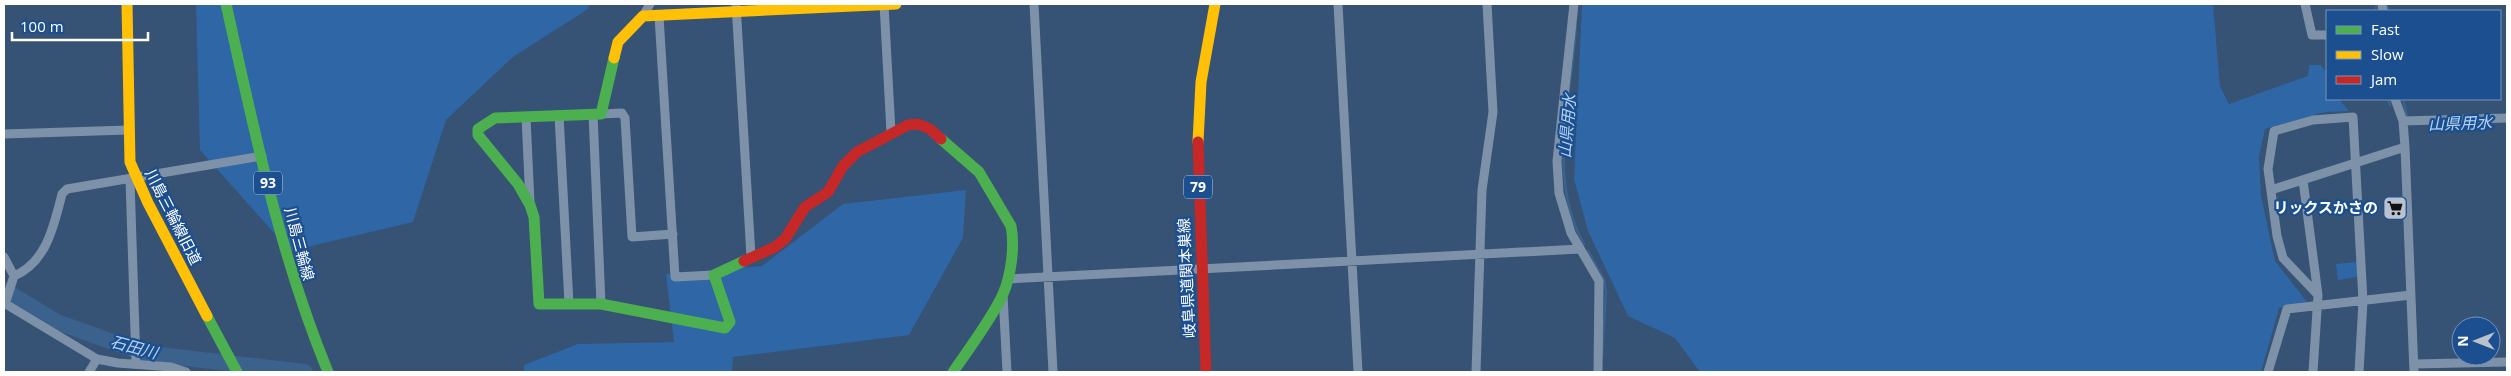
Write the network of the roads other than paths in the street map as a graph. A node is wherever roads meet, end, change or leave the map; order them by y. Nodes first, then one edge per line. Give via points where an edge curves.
1 (127, 4) edge
2 (226, 4) edge
3 (650, 4) edge
4 (884, 4) edge
5 (896, 4) edge
6 (1034, 4) edge
7 (1215, 4) edge
8 (1338, 4) edge
9 (1487, 4) edge
10 (1574, 4) edge
11 (2305, 4) edge
12 (736, 8) edge
13 (643, 16) junction
14 (659, 16) junction
15 (2326, 35) edge
16 (2395, 100) edge
17 (597, 114) junction
18 (559, 115) junction
19 (526, 117) junction
20 (2507, 118) edge
21 (2403, 121) junction
22 (128, 130) junction
23 (892, 132) junction
24 (4, 134) edge
25 (2405, 147) junction
26 (262, 156) junction
27 (2355, 163) junction
28 (133, 179) junction
29 (2303, 180) junction
30 (2271, 190) junction
31 (148, 202) junction
32 (530, 203) junction
33 (132, 208) junction
34 (673, 234) junction
35 (1580, 249) junction
36 (1480, 254) junction
37 (751, 256) junction
38 (4, 257) edge
39 (1351, 260) junction
40 (1201, 270) junction
41 (714, 275) junction
42 (14, 277) junction
43 (1048, 277) junction
44 (1008, 279) junction
45 (1003, 295) junction
46 (2318, 295) junction
47 (2411, 295) junction
48 (2363, 301) junction
49 (5, 302) edge
50 (569, 304) junction
51 (601, 304) junction
52 (2318, 307) junction
53 (97, 359) junction
54 (136, 361) junction
55 (2506, 362) edge
56 (2414, 368) edge
57 (89, 372) edge
58 (186, 372) edge
59 (236, 372) edge
60 (328, 372) edge
61 (953, 372) edge
62 (1007, 372) edge
63 (1053, 372) edge
64 (1206, 372) edge
65 (1358, 372) edge
66 (1476, 372) edge
67 (1598, 372) edge
68 (2268, 372) edge
69 (2312, 372) edge
70 (2359, 372) edge

1 - 22 street, 川島三輪線旧道
2 - 26 street, 川島三輪線 / 93
3 - 13 street
4 - 5 street
4 - 12 street
4 - 23 street
6 - 43 street
7 - 40 street, 岐阜県道関本巣線 / 79 via 1198,109
8 - 39 street
9 - 36 street via 1493,112 1482,190
10 - 35 street via 1558,170 1565,215
11 - 15 street via 2312,35
12 - 14 street
12 - 37 street
13 - 14 street
13 - 17 street via 618,42
14 - 34 street
16 - 21 street
17 - 18 street
17 - 34 street via 622,113 625,118 632,236
17 - 51 street
18 - 19 street
18 - 50 street
19 - 32 street
19 - 32 street via 495,118 478,129 478,135 524,191
20 - 21 street
21 - 25 street
22 - 24 street
22 - 28 street, 川島三輪線旧道
23 - 37 street via 857,152 843,166 828,192 805,208 785,239 775,247
23 - 44 street via 918,124 978,172 1011,226 1013,236
25 - 27 street
25 - 47 street
26 - 28 street
26 - 60 street, 川島三輪線 / 93 via 296,292
27 - 29 street
27 - 30 street via 2353,117 2313,120 2274,131 2268,169
27 - 48 street
28 - 31 street, 川島三輪線旧道
28 - 33 street
28 - 42 street via 67,189 62,194 45,249
29 - 30 street
29 - 46 street
30 - 46 street via 2283,258
31 - 33 street
31 - 59 street, 川島三輪線旧道
32 - 50 street via 534,216 540,304
33 - 54 street
34 - 41 street via 675,277
35 - 36 street
35 - 67 street via 1599,281
36 - 39 street
36 - 66 street
37 - 41 street
38 - 42 street
39 - 40 street
39 - 65 street
40 - 43 street
40 - 64 street, 岐阜県道関本巣線 / 79
41 - 51 street via 730,322 725,328
42 - 49 street
43 - 44 street
43 - 63 street
44 - 45 street
45 - 61 street
45 - 62 street
46 - 52 street
47 - 48 street
47 - 56 street
48 - 52 street
48 - 70 street
49 - 53 street
50 - 51 street
52 - 68 street via 2287,309
52 - 69 street
53 - 54 street via 118,363
53 - 57 street
54 - 58 street
55 - 56 street

